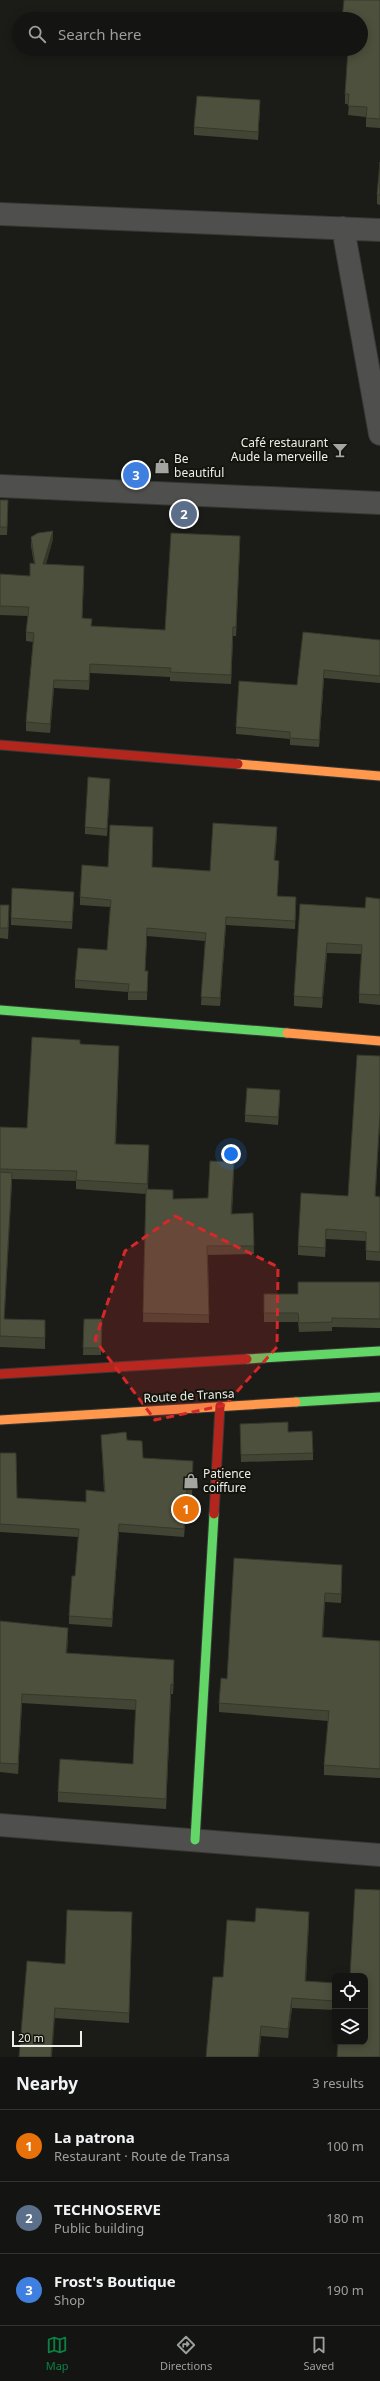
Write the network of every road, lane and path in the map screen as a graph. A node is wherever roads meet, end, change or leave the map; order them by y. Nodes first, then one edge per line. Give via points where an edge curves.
1 (0, 214) edge
2 (343, 228) junction
3 (380, 230) edge
4 (380, 434) edge
5 (0, 486) edge
6 (380, 503) edge
7 (0, 745) edge
8 (380, 776) edge
9 (0, 1010) edge
10 (380, 1041) edge
11 (380, 1352) edge
12 (0, 1374) edge
13 (380, 1397) edge
14 (220, 1406) junction
15 (0, 1420) edge
16 (0, 1825) edge
17 (195, 1840) junction
18 (380, 1855) edge

1 - 2 street
2 - 3 street
2 - 4 street
5 - 6 street
7 - 8 street
9 - 10 street
11 - 12 street
13 - 14 street, Route de Transa
14 - 15 street, Route de Transa
14 - 17 street
16 - 17 street
17 - 18 street

